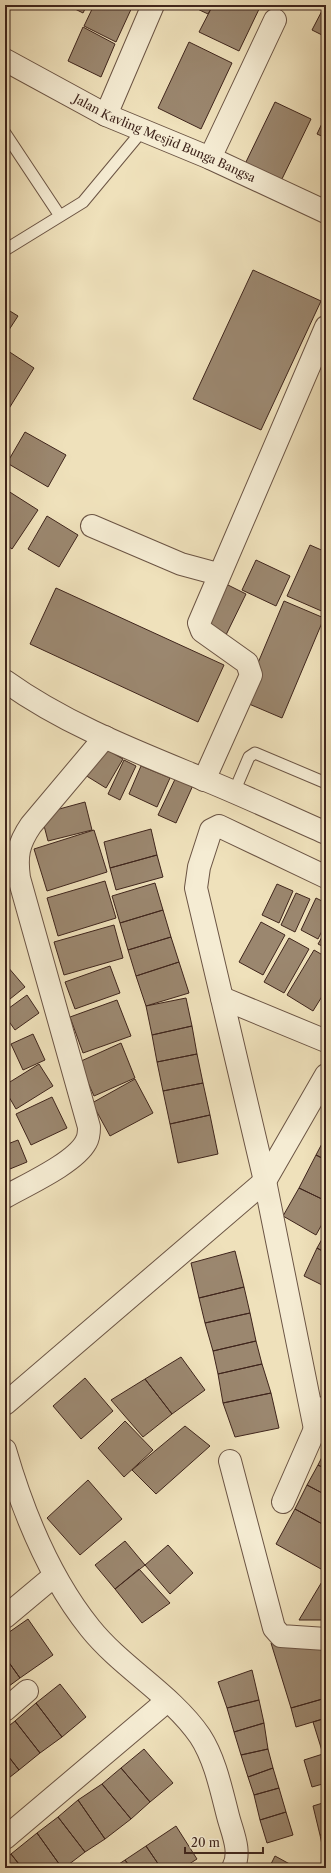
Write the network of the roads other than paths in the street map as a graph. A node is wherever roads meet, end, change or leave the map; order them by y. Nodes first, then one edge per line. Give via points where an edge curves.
1 (153, 5) edge
2 (275, 20) dead end
3 (5, 60) edge
4 (106, 115) junction
5 (142, 130) junction
6 (5, 133) edge
7 (210, 158) junction
8 (326, 212) edge
9 (60, 216) junction
10 (5, 250) edge
11 (326, 327) edge
12 (92, 526) dead end
13 (218, 574) junction
14 (5, 681) edge
15 (105, 737) junction
16 (204, 780) junction
17 (326, 783) edge
18 (234, 792) junction
19 (326, 833) edge
20 (326, 877) edge
21 (222, 998) junction
22 (326, 1041) edge
23 (326, 1075) edge
24 (265, 1181) junction
25 (5, 1198) edge
26 (5, 1404) edge
27 (326, 1407) edge
28 (315, 1429) junction
29 (5, 1450) edge
30 (230, 1461) dead end
31 (283, 1502) dead end
32 (54, 1576) junction
33 (5, 1617) edge
34 (326, 1639) edge
35 (27, 1691) dead end
36 (167, 1701) junction
37 (5, 1710) edge
38 (5, 1838) edge
39 (233, 1868) edge

1 - 4 street
2 - 7 street
3 - 4 street, Jalan Kavling Mesjid Bunga Bangsa
4 - 5 street, Jalan Kavling Mesjid Bunga Bangsa
5 - 7 street, Jalan Kavling Mesjid Bunga Bangsa
5 - 9 lane via 83,202
6 - 9 lane
7 - 8 street, Jalan Kavling Mesjid Bunga Bangsa
9 - 10 lane
11 - 13 street
12 - 13 street via 181,564
13 - 16 street via 198,623 202,631 247,663 251,675
14 - 15 street via 60,715
15 - 16 street
15 - 25 street via 31,825 21,840 17,862 19,878 89,1134 81,1149 68,1161
16 - 18 street
17 - 18 lane via 255,753 249,757
18 - 19 street
20 - 21 street via 219,826 211,830 199,867 196,888
21 - 22 street
21 - 24 street
23 - 24 street
24 - 26 street
24 - 28 street
27 - 28 street
28 - 31 street
29 - 32 street via 14,1483
30 - 34 street via 274,1628 281,1636
32 - 33 street
32 - 36 street via 91,1629
35 - 37 street
36 - 38 street
36 - 39 street via 186,1719 209,1753 237,1850

